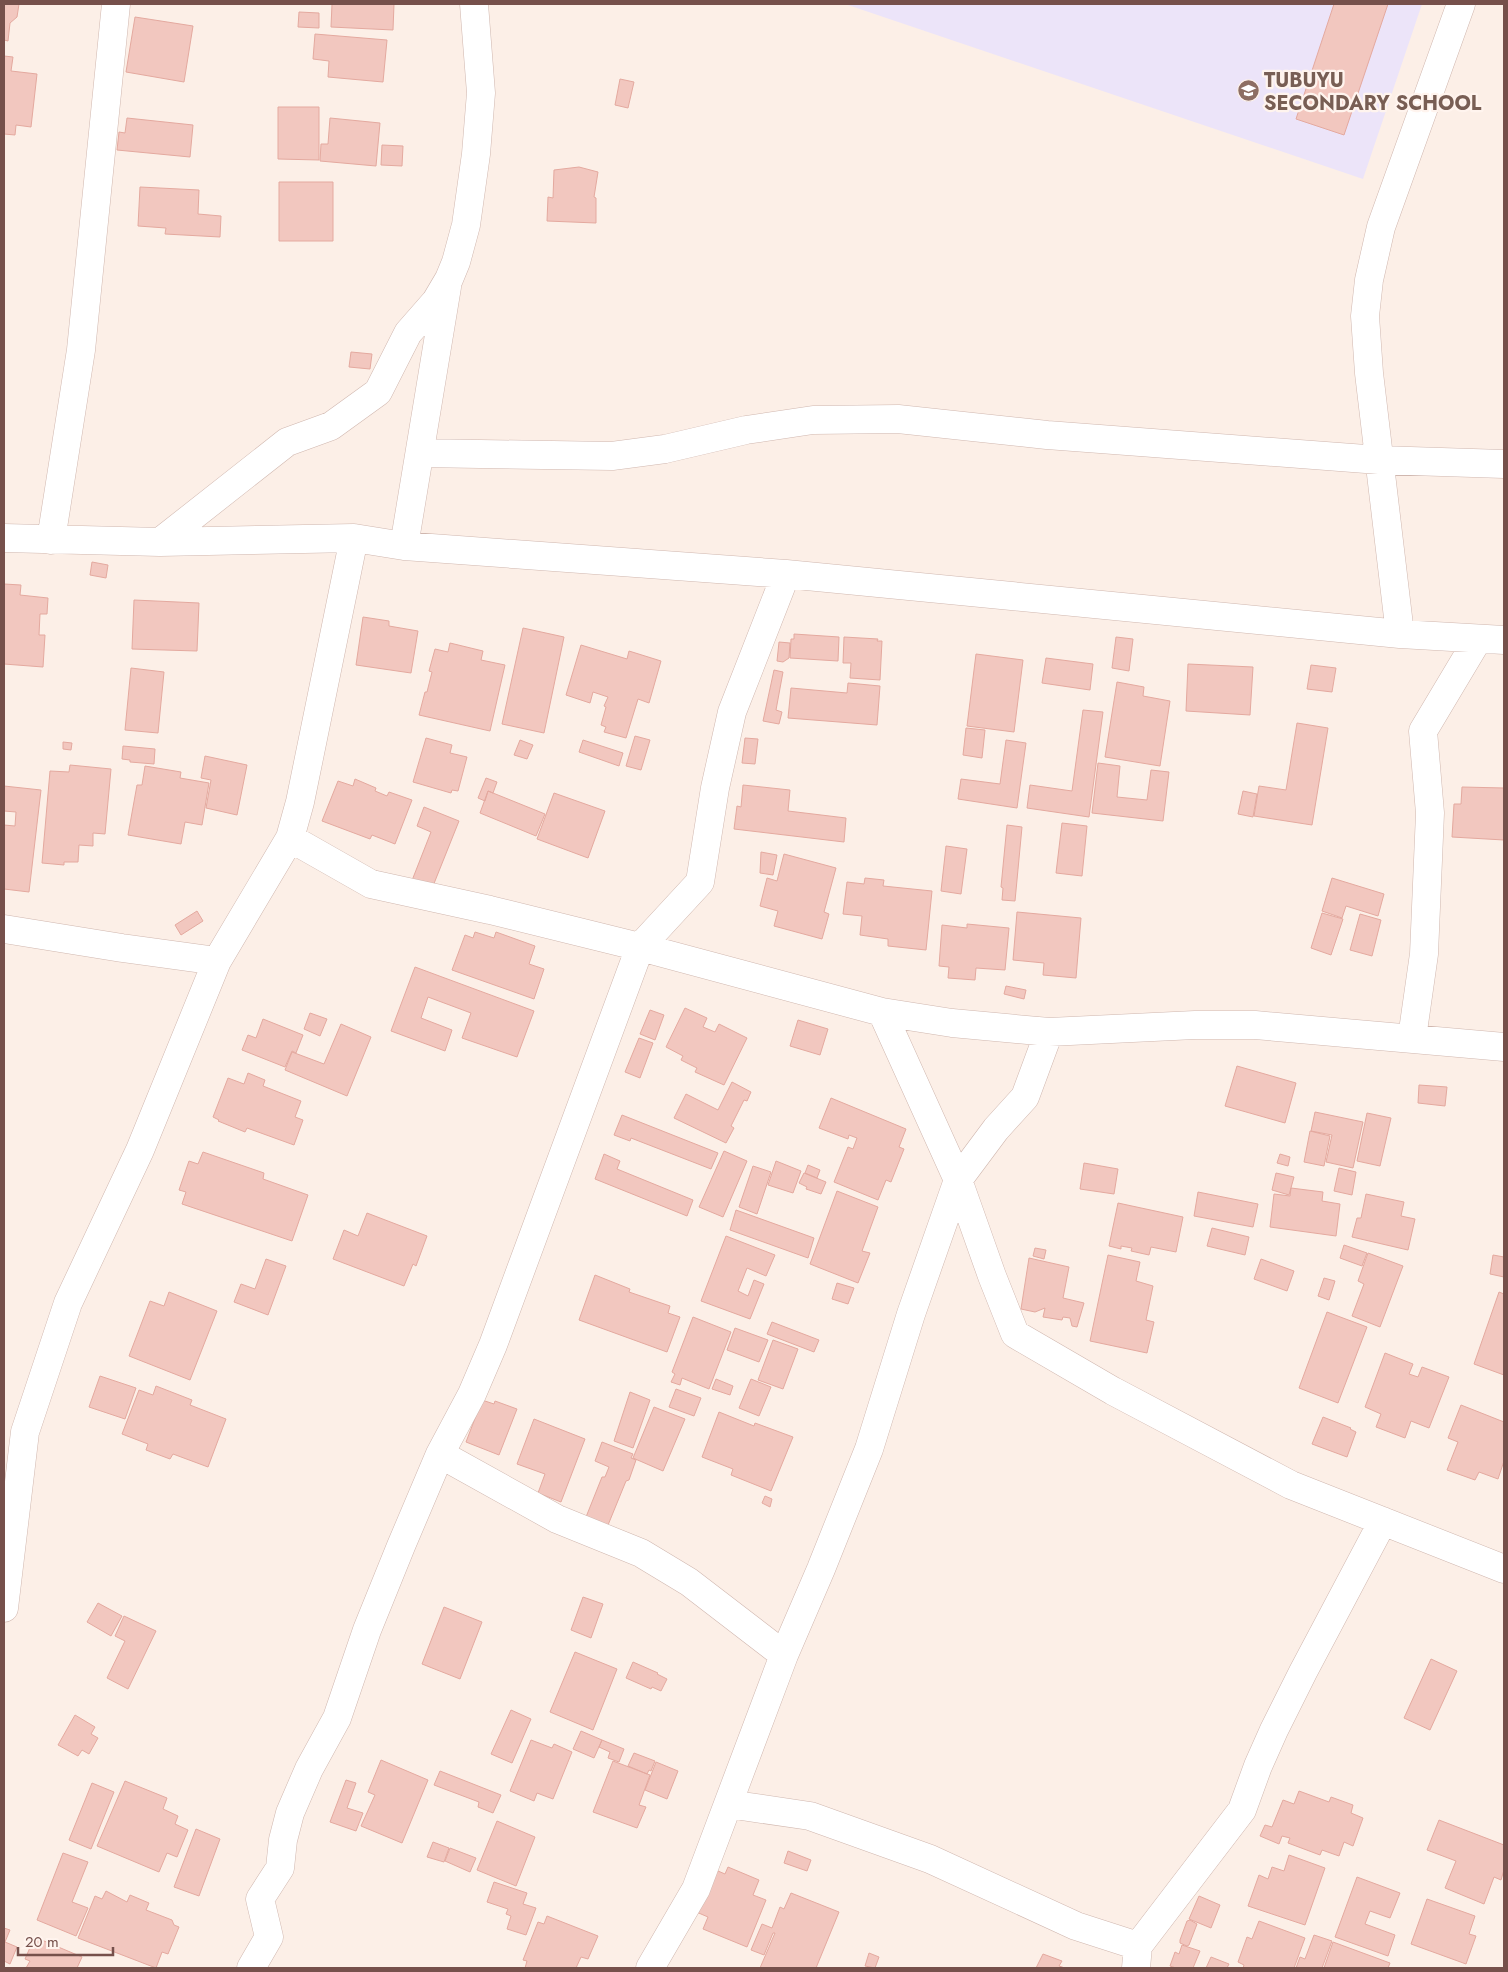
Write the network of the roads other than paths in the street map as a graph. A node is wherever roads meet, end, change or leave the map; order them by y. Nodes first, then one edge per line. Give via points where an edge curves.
1 (116, 4) edge
2 (474, 4) edge
3 (1461, 4) edge
4 (449, 279) junction
5 (420, 453) junction
6 (1380, 460) junction
7 (1504, 464) edge
8 (4, 538) edge
9 (354, 538) junction
10 (52, 540) junction
11 (160, 542) junction
12 (404, 546) junction
13 (786, 574) junction
14 (1400, 634) junction
15 (1491, 640) edge
16 (290, 838) junction
17 (4, 929) edge
18 (640, 947) junction
19 (217, 961) junction
20 (882, 1012) junction
21 (1049, 1032) junction
22 (1412, 1038) junction
23 (1504, 1047) edge
24 (958, 1180) junction
25 (440, 1454) junction
26 (12, 1472) edge
27 (1383, 1521) junction
28 (1504, 1570) edge
29 (4, 1608) edge
30 (784, 1655) junction
31 (728, 1804) junction
32 (1137, 1957) edge
33 (251, 1968) edge
34 (650, 1968) edge

1 - 10 street via 81,350
2 - 4 street via 481,93 476,154 466,225
3 - 6 street via 1381,227 1369,280 1366,316 1368,354
4 - 5 street
4 - 11 street via 436,301 408,333 378,392 331,426 287,442
5 - 6 street via 612,456 813,420 898,419 1047,435
5 - 12 street
6 - 7 street
6 - 14 street
8 - 10 street
9 - 11 street
9 - 12 street
9 - 16 street
10 - 11 street
12 - 13 street
13 - 14 street
13 - 18 street via 732,712 715,788 700,882
14 - 15 street
15 - 22 street via 1423,731 1430,813 1424,954
16 - 18 street via 372,884
16 - 19 street
17 - 19 street
18 - 20 street
18 - 25 street via 493,1345 472,1394
19 - 26 street via 140,1150 68,1302
20 - 21 street via 952,1023
20 - 24 street
21 - 22 street via 1255,1025
21 - 24 street via 1025,1097
22 - 23 street
24 - 27 street via 1015,1334 1113,1391 1291,1485
24 - 30 street via 911,1314 869,1449
25 - 30 street via 557,1519 641,1553 689,1582
25 - 33 street via 366,1630 337,1718 290,1813 280,1868 260,1899 269,1937
26 - 29 street
27 - 28 street
27 - 32 street via 1282,1714 1242,1810
30 - 31 street
31 - 32 street via 810,1816 930,1859
31 - 34 street via 696,1889

